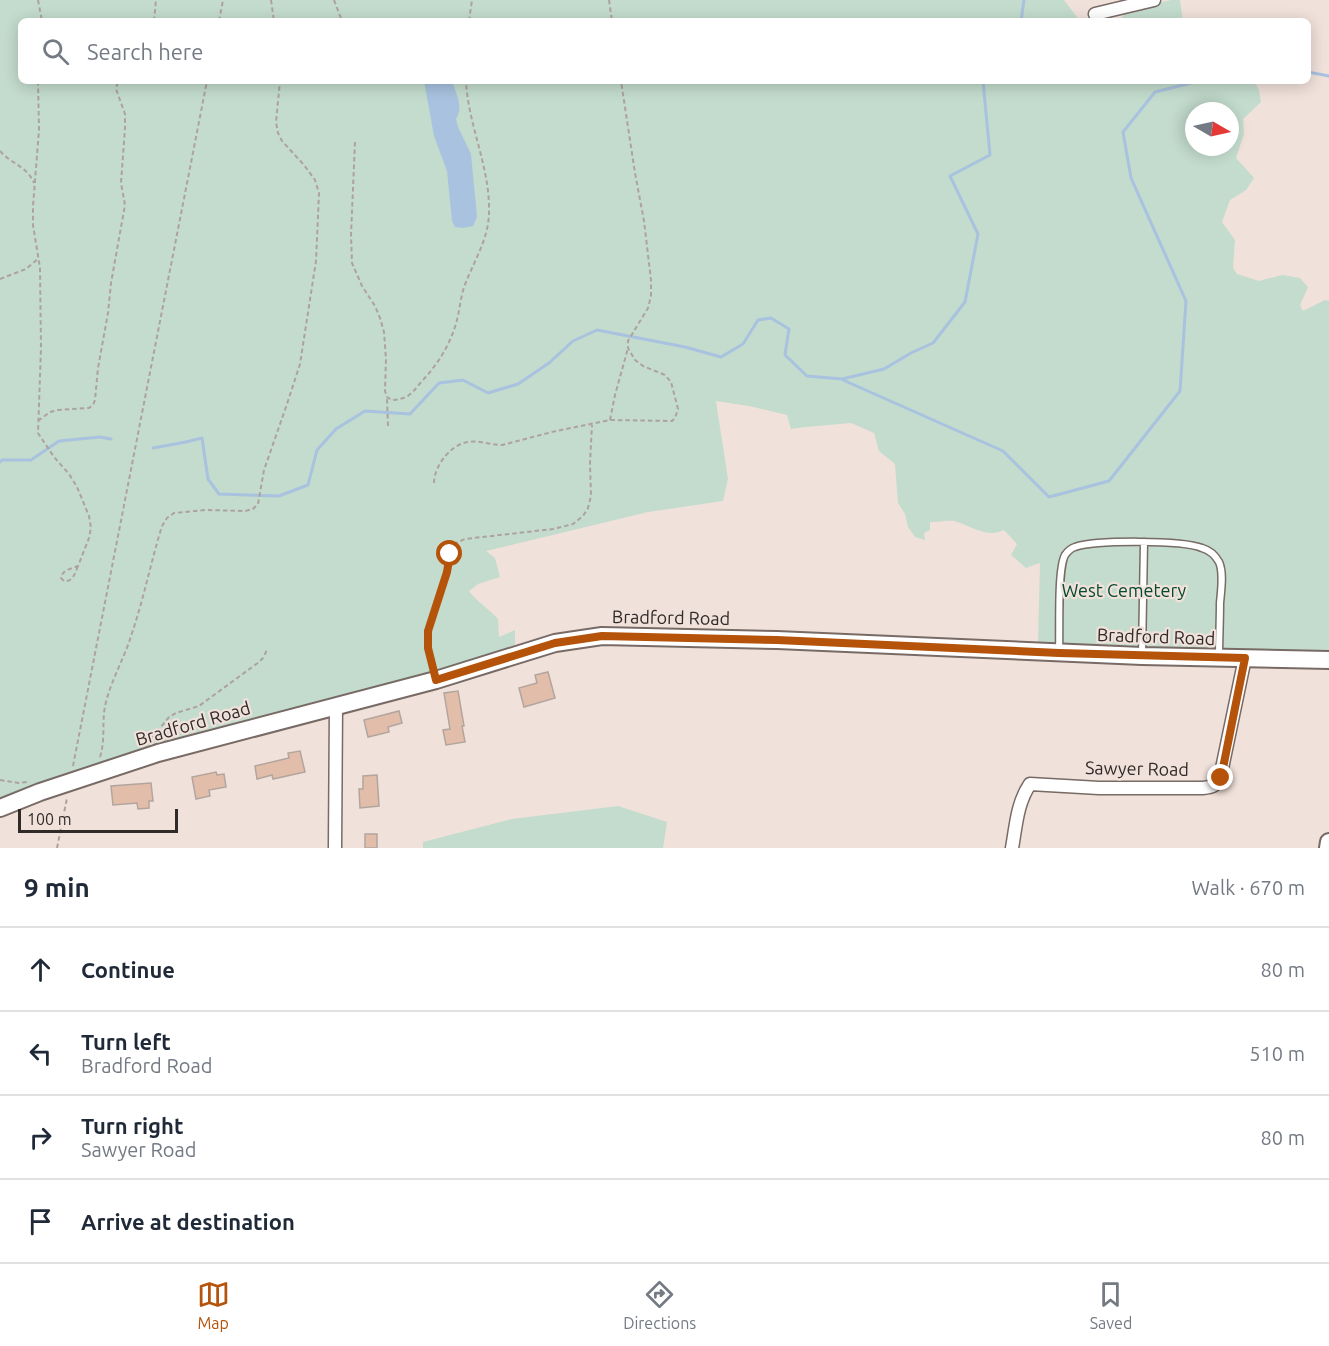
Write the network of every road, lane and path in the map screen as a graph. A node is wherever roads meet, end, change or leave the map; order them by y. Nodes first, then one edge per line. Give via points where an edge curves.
1 (38, 0) edge
2 (156, 0) edge
3 (223, 0) edge
4 (271, 0) edge
5 (334, 0) edge
6 (472, 0) edge
7 (609, 0) edge
8 (1154, 0) edge
9 (1095, 15) dead end
10 (41, 18) edge
11 (154, 18) edge
12 (220, 18) edge
13 (274, 18) edge
14 (341, 18) edge
15 (469, 18) edge
16 (612, 18) edge
17 (38, 84) edge
18 (117, 84) edge
19 (206, 84) edge
20 (280, 84) edge
21 (466, 84) edge
22 (621, 84) edge
23 (355, 142) dead end
24 (0, 151) edge
25 (35, 185) junction
26 (39, 258) junction
27 (0, 279) edge
28 (627, 348) junction
29 (387, 397) junction
30 (610, 420) junction
31 (38, 421) junction
32 (592, 425) junction
33 (388, 426) dead end
34 (434, 483) dead end
35 (1144, 542) junction
36 (78, 566) junction
37 (267, 650) dead end
38 (1059, 653) junction
39 (1142, 656) junction
40 (1219, 658) junction
41 (1245, 658) junction
42 (1329, 660) edge
43 (436, 680) junction
44 (336, 705) junction
45 (144, 743) dead end
46 (100, 757) dead end
47 (0, 780) edge
48 (70, 781) junction
49 (31, 782) dead end
50 (0, 808) edge
51 (1329, 842) edge
52 (57, 848) edge
53 (335, 848) edge
54 (1012, 848) edge
55 (1328, 848) edge

1 - 10 path
2 - 11 path
3 - 12 path
4 - 13 path
5 - 14 path
6 - 15 path
7 - 16 path
8 - 9 street
17 - 25 path
18 - 31 path via 125,114 121,183 125,205 95,400 89,408 50,412
19 - 48 path
20 - 46 path via 278,132 315,180 319,193 316,261 300,364 264,470 258,504 245,511 174,513 162,526 132,635 107,699
21 - 29 path via 488,187 487,233 466,282 456,326 442,357 413,392 398,399
22 - 28 path via 651,280 648,308
23 - 29 path via 352,263 384,332
24 - 25 path via 23,167
25 - 26 path via 33,225
26 - 27 path via 26,269
26 - 31 path
28 - 30 path
28 - 30 path via 635,360 671,382 677,414 672,421
29 - 33 path
30 - 32 path
31 - 36 path via 38,433 77,487 89,516 89,538
32 - 34 path via 502,444 462,443 440,464
32 - 43 path via 591,496 583,516 573,524 553,529 456,543 428,631
35 - 38 lane via 1088,544 1072,547 1065,556 1060,581
35 - 39 lane
35 - 40 lane via 1201,547 1213,553 1220,564 1221,579
36 - 36 path via 64,571 61,578 72,579
37 - 45 path via 259,662 198,706 169,717
38 - 39 street, Bradford Road
38 - 43 street, Bradford Road via 602,636 555,643
39 - 40 street, Bradford Road
40 - 41 street, Bradford Road
41 - 42 street, Bradford Road
41 - 54 street, Sawyer Road via 1217,784 1203,788 1099,788 1030,784 1023,794
43 - 44 street, Bradford Road
44 - 48 street, Bradford Road
44 - 53 street
47 - 49 path
48 - 50 street, Bradford Road
48 - 52 path
51 - 55 street

